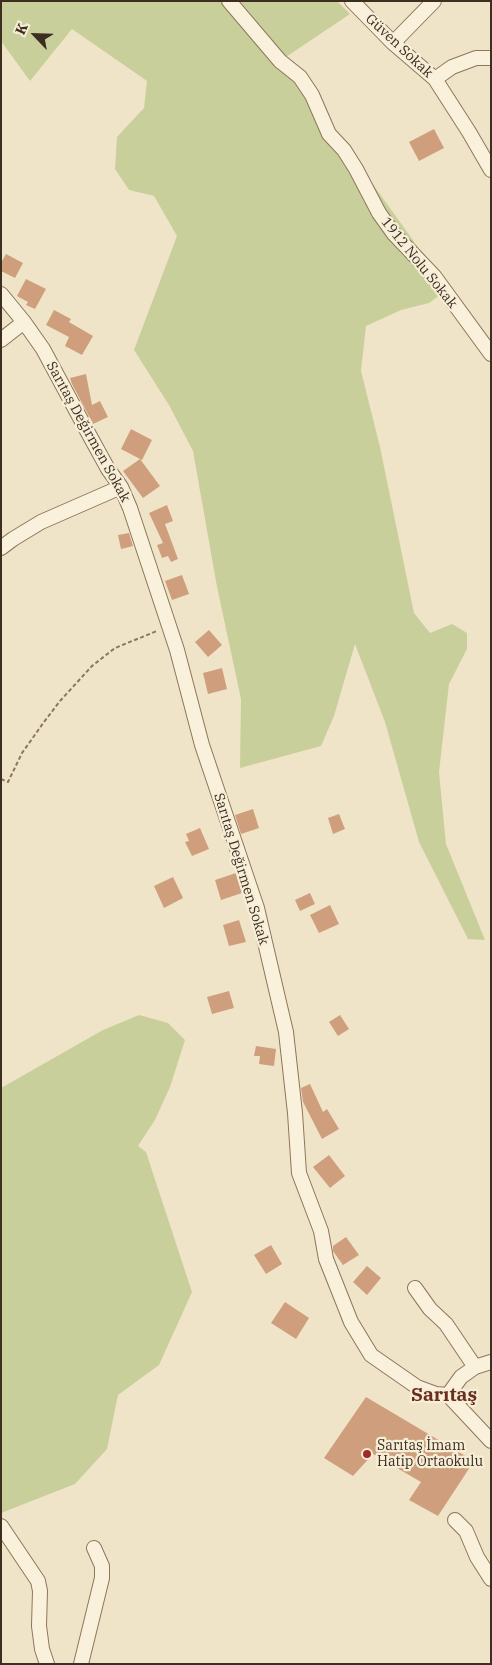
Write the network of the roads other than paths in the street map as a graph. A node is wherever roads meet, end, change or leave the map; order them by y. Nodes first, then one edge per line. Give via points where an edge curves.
1 (229, 1) edge
2 (352, 1) edge
3 (434, 1) edge
4 (393, 43) junction
5 (491, 58) edge
6 (435, 79) junction
7 (491, 170) edge
8 (1, 294) edge
9 (24, 322) junction
10 (1, 340) edge
11 (491, 354) edge
12 (121, 488) junction
13 (1, 548) edge
14 (415, 1288) dead end
15 (491, 1362) edge
16 (474, 1367) junction
17 (448, 1395) junction
18 (491, 1441) edge
19 (455, 1520) dead end
20 (1, 1526) edge
21 (94, 1548) dead end
22 (491, 1580) edge
23 (47, 1664) edge
24 (81, 1664) edge

1 - 11 street, 1912 Nolu Sokak via 280,61 300,77 312,95 329,134 352,162 394,234 434,276
2 - 4 street, Güven Sokak
3 - 4 street
4 - 6 street, Güven Sokak
5 - 6 street via 476,58 452,67
6 - 7 street, Güven Sokak
8 - 9 street, Sarıtaş Değirmen Sokak
9 - 10 street
9 - 12 street, Sarıtaş Değirmen Sokak via 43,349
12 - 13 street via 41,522
12 - 17 street, Sarıtaş Değirmen Sokak via 177,650 202,745 259,917 286,1032 299,1174 321,1230 326,1259 351,1322 371,1355 417,1387
14 - 16 street via 446,1324
15 - 16 street
16 - 17 street via 461,1377
17 - 18 street
19 - 22 street via 466,1531
20 - 23 street via 38,1581 40,1634
21 - 24 street via 102,1566 102,1578

